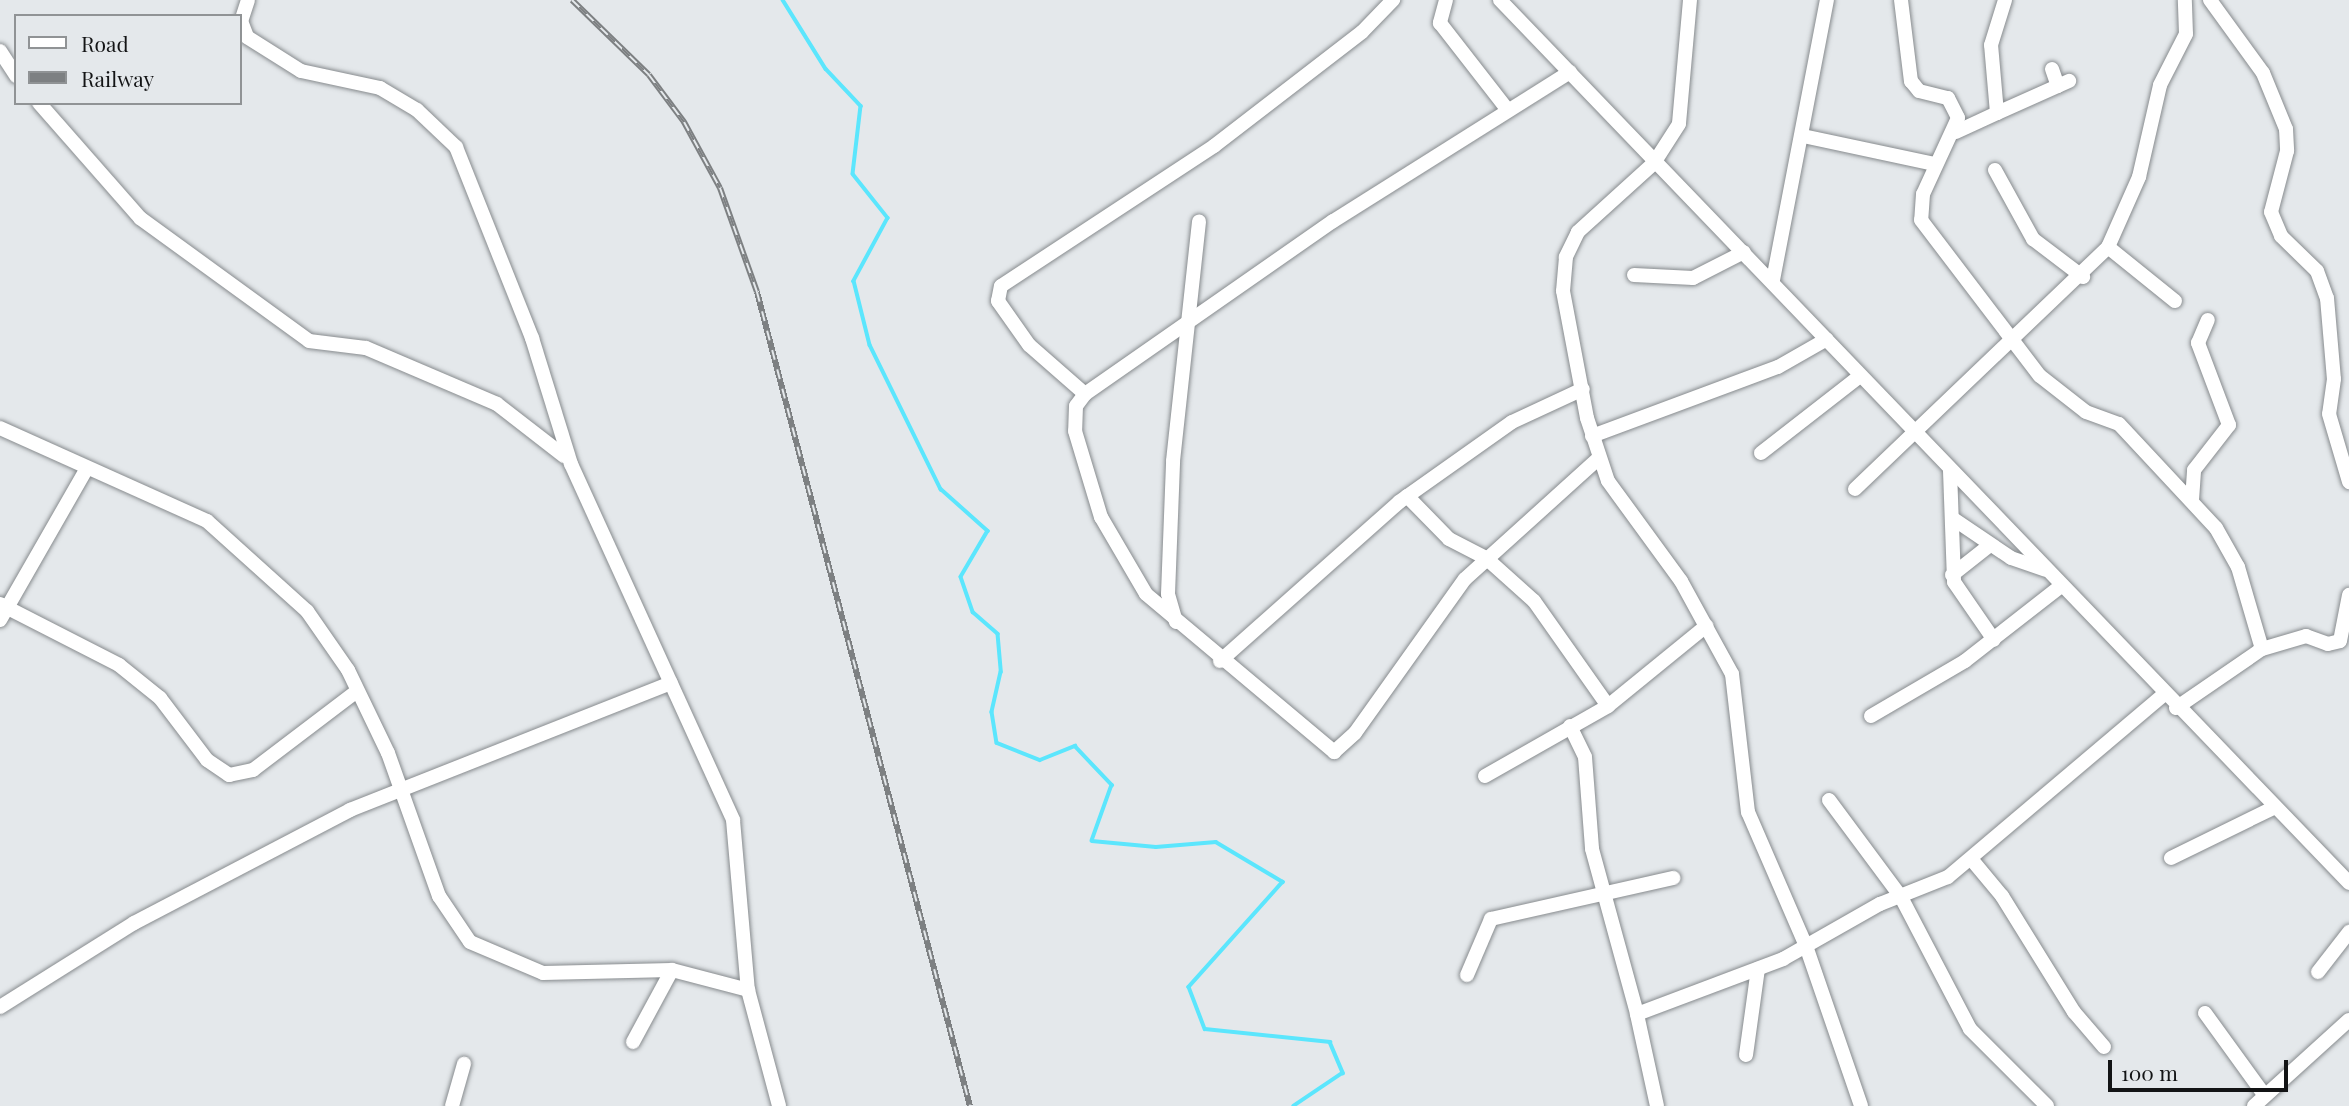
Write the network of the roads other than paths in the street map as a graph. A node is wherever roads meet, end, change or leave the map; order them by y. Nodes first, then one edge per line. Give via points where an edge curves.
1 (248, 0) edge
2 (1393, 0) edge
3 (1446, 0) edge
4 (1500, 0) edge
5 (1690, 0) edge
6 (1827, 0) edge
7 (1900, 0) edge
8 (2005, 0) edge
9 (2185, 0) edge
10 (2210, 0) edge
11 (242, 18) edge
12 (242, 24) edge
13 (0, 51) edge
14 (2052, 69) dead end
15 (1570, 72) junction
16 (14, 73) edge
17 (41, 105) edge
18 (1507, 109) junction
19 (1997, 113) junction
20 (1956, 132) junction
21 (1803, 136) junction
22 (1654, 163) junction
23 (1935, 164) junction
24 (1995, 170) dead end
25 (1199, 221) dead end
26 (2108, 247) junction
27 (1744, 253) junction
28 (1634, 275) dead end
29 (2083, 277) junction
30 (1773, 280) junction
31 (2175, 300) dead end
32 (2208, 320) dead end
33 (1184, 331) junction
34 (1827, 339) junction
35 (2010, 339) junction
36 (1860, 376) junction
37 (1583, 389) junction
38 (1085, 394) junction
39 (0, 428) edge
40 (1916, 432) junction
41 (1592, 436) junction
42 (1761, 453) dead end
43 (1598, 459) junction
44 (570, 464) junction
45 (87, 468) junction
46 (1950, 471) junction
47 (2349, 482) edge
48 (1855, 489) dead end
49 (1407, 496) junction
50 (2192, 500) junction
51 (1952, 518) junction
52 (1990, 545) junction
53 (1486, 558) junction
54 (2045, 570) junction
55 (1952, 575) junction
56 (2061, 586) junction
57 (2349, 595) edge
58 (3, 611) edge
59 (1177, 625) junction
60 (1706, 626) junction
61 (1994, 640) junction
62 (2262, 649) junction
63 (1220, 661) junction
64 (671, 683) junction
65 (357, 691) junction
66 (2164, 695) junction
67 (1608, 706) junction
68 (2176, 708) junction
69 (1871, 716) dead end
70 (1570, 726) junction
71 (1485, 776) dead end
72 (400, 790) junction
73 (1829, 800) dead end
74 (2273, 808) junction
75 (2171, 858) dead end
76 (1972, 860) junction
77 (1672, 878) dead end
78 (2349, 883) edge
79 (1601, 892) junction
80 (1901, 897) junction
81 (2349, 932) edge
82 (1806, 946) junction
83 (1758, 968) junction
84 (672, 970) junction
85 (2318, 972) dead end
86 (1466, 975) dead end
87 (748, 990) junction
88 (0, 1007) edge
89 (1637, 1013) junction
90 (2205, 1013) dead end
91 (2349, 1020) edge
92 (633, 1042) dead end
93 (2104, 1047) dead end
94 (1746, 1055) dead end
95 (464, 1064) dead end
96 (2259, 1101) edge
97 (452, 1106) edge
98 (779, 1106) edge
99 (1657, 1106) edge
100 (1861, 1106) edge
101 (2047, 1106) edge

1 - 11 street
2 - 38 street via 1362,32 1214,146 1002,286 998,301 1029,345
3 - 18 street via 1440,23
4 - 15 street
5 - 22 street via 1681,118
6 - 21 street
7 - 20 street via 1911,81 1919,92 1948,98 1957,114
8 - 19 street via 1991,45
9 - 26 street via 2186,34 2160,85 2139,177
10 - 47 street via 2263,73 2286,129 2287,151 2271,212 2281,236 2317,271 2327,298 2334,379 2329,414
12 - 44 street via 247,37 301,71 380,88 416,110 456,147 532,338
13 - 16 street
14 - 19 street via 2064,83
15 - 18 street
15 - 22 street
17 - 44 street via 133,213 309,341 366,348 497,404 543,435
18 - 33 street via 1333,221
19 - 20 street
20 - 23 street
21 - 23 street
21 - 30 street
22 - 27 street
22 - 37 street via 1587,223 1566,257 1563,291
23 - 35 street via 1921,220
24 - 29 street via 2033,239
25 - 33 street
26 - 29 street
26 - 31 street
27 - 28 street via 1693,278
27 - 30 street
29 - 35 street
30 - 34 street
32 - 50 street via 2198,343 2229,425 2194,470
33 - 38 street
33 - 59 street via 1168,594
34 - 36 street
34 - 41 street via 1778,367
35 - 40 street
35 - 50 street via 2050,386 2086,412 2119,424
36 - 40 street
36 - 42 street
37 - 41 street
37 - 49 street via 1512,422
38 - 59 street via 1076,406 1075,431 1093,497 1134,578
39 - 45 street
40 - 46 street
40 - 48 street
41 - 43 street
43 - 53 street
43 - 60 street
44 - 64 street
45 - 58 street
45 - 65 street via 207,521 233,541 307,611
46 - 51 street
46 - 54 street
49 - 53 street via 1449,539
49 - 63 street
50 - 62 street via 2232,553
51 - 52 street
51 - 55 street
52 - 54 street
52 - 55 street
53 - 63 street via 1334,752
53 - 67 street via 1546,615
54 - 56 street
55 - 61 street via 1962,600
56 - 61 street
56 - 66 street
57 - 62 street via 2345,633 2334,644 2306,636
58 - 65 street via 120,665 160,698 207,760 229,775 253,770
59 - 63 street
60 - 67 street
60 - 82 street via 1737,687 1748,811
61 - 69 street
62 - 68 street
64 - 72 street
64 - 87 street via 733,820
65 - 72 street
66 - 68 street
66 - 76 street
67 - 70 street
68 - 74 street
70 - 71 street
70 - 79 street via 1588,768 1589,826
72 - 84 street via 439,896 470,943 543,973
72 - 88 street via 349,810 134,923
73 - 80 street
74 - 75 street
74 - 78 street
76 - 80 street
76 - 93 street via 2002,896 2074,1012
77 - 79 street
79 - 86 street via 1491,919
79 - 89 street
80 - 82 street
80 - 101 street via 1970,1029
81 - 85 street
82 - 83 street
82 - 100 street
83 - 89 street
83 - 94 street
84 - 87 street
84 - 92 street
87 - 98 street
89 - 99 street
90 - 96 street
91 - 96 street
95 - 97 street

